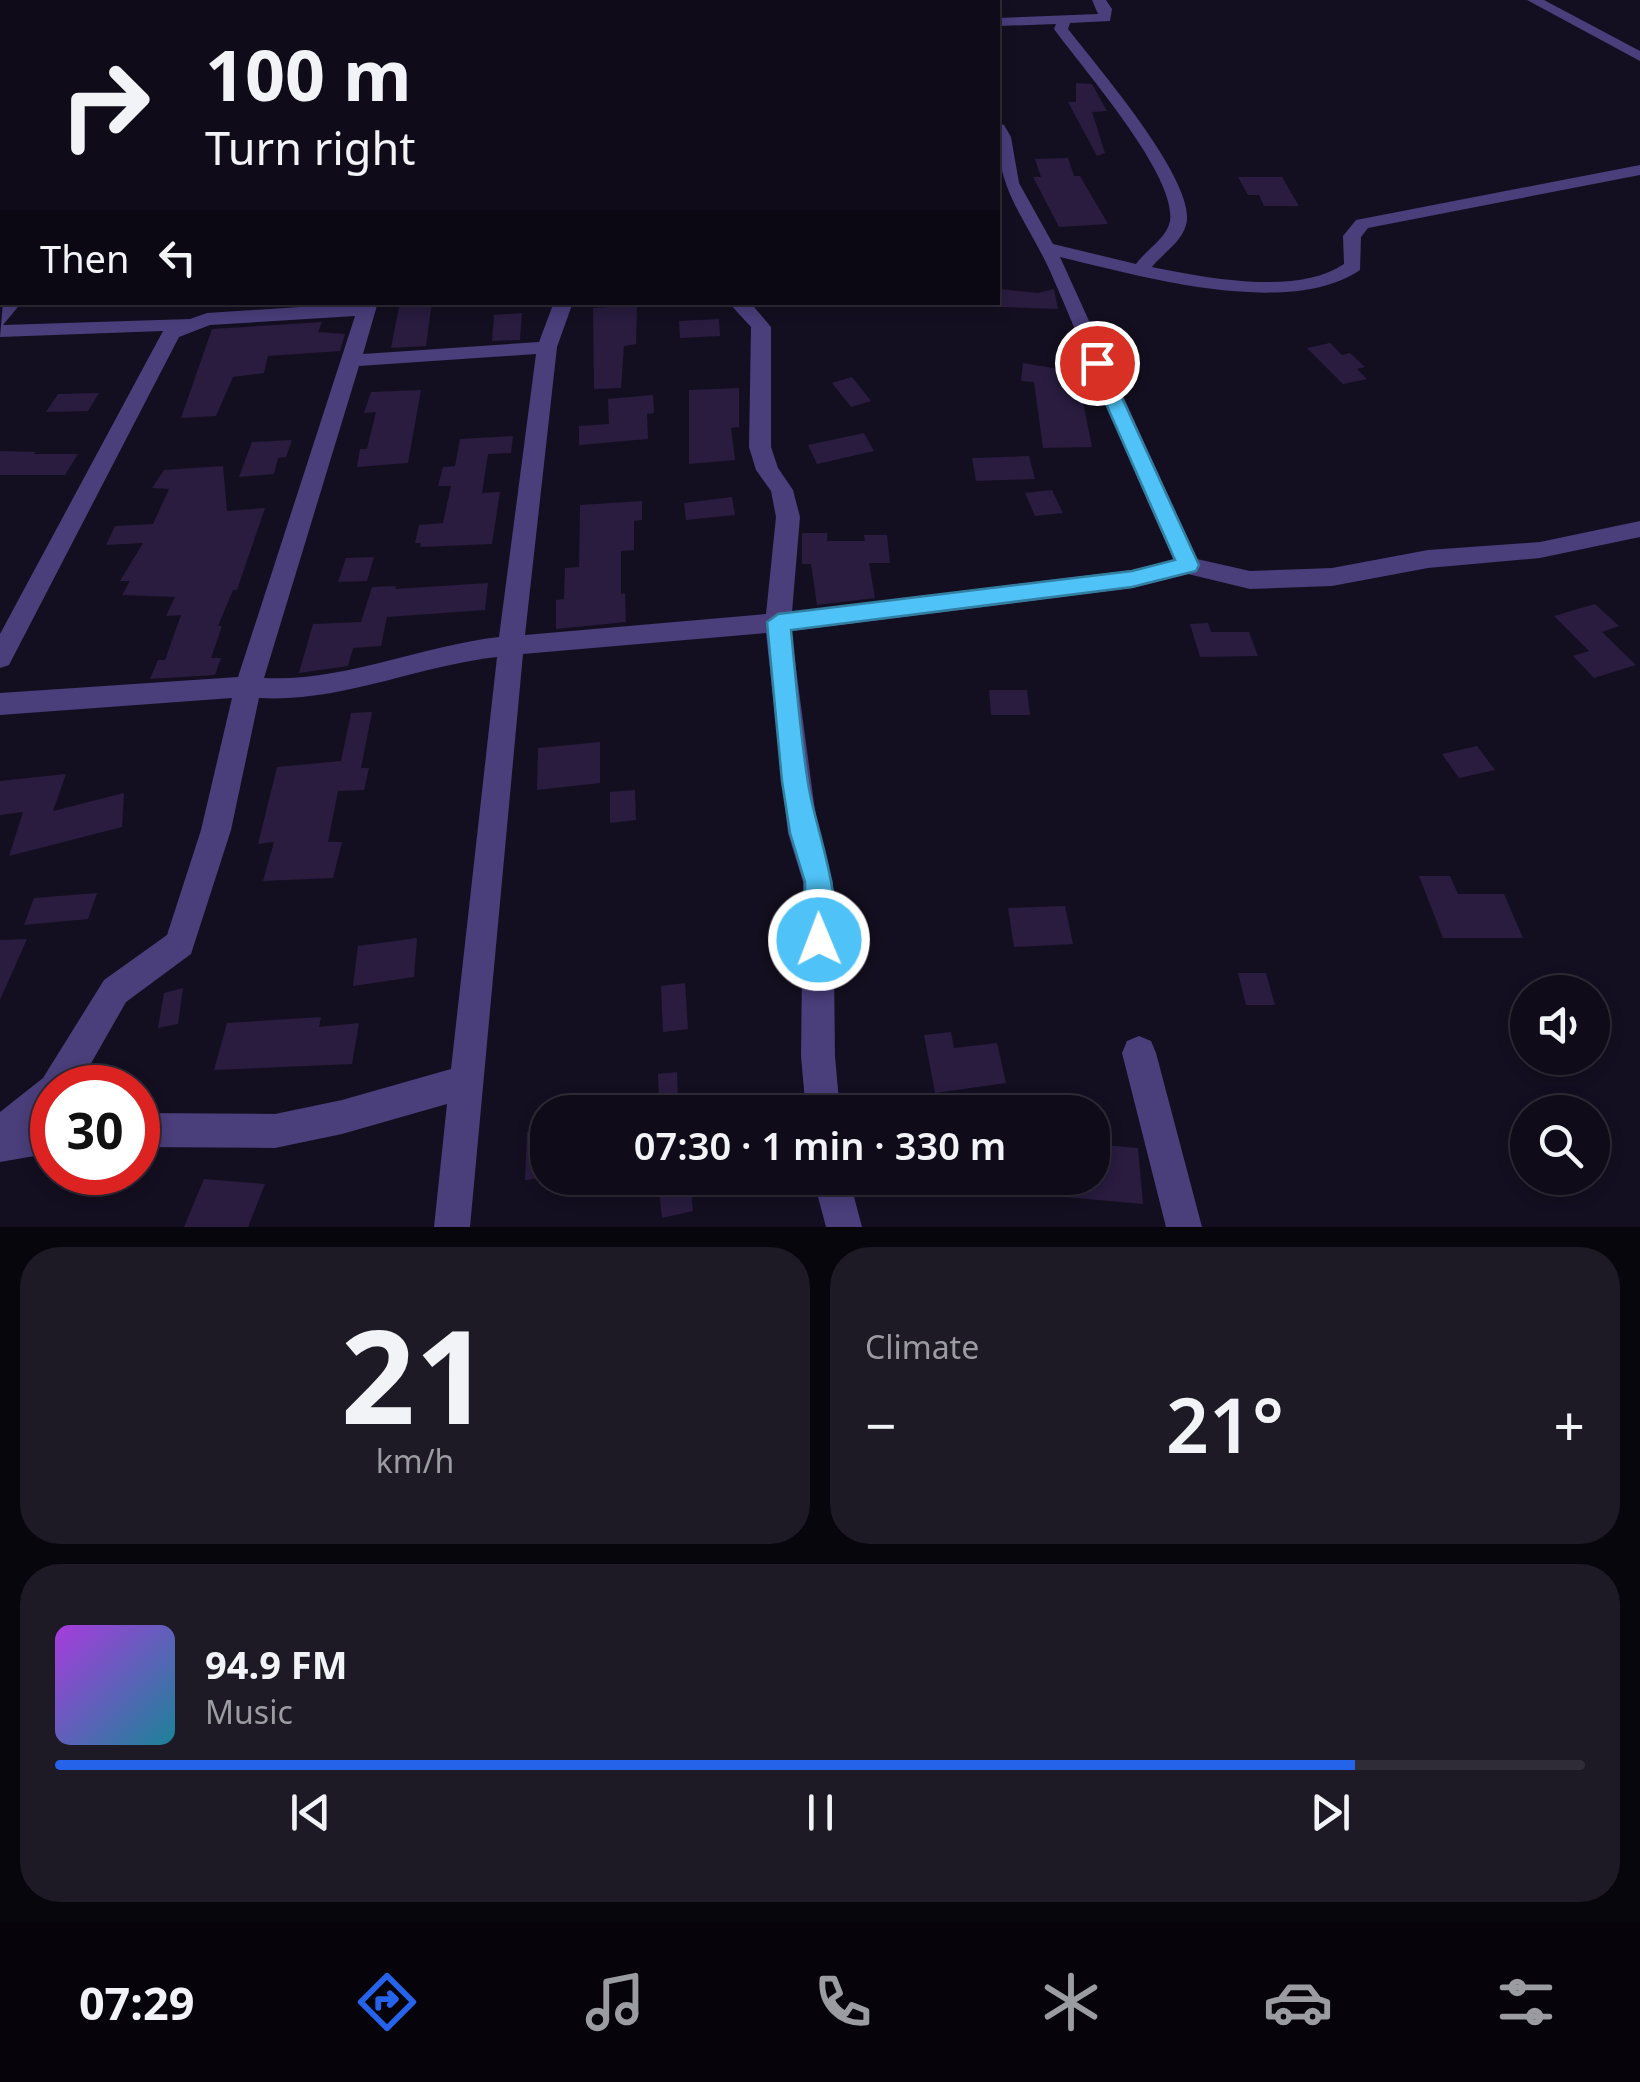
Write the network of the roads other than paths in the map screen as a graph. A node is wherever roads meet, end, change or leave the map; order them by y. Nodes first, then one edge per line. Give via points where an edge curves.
1 (1038, 0) edge
2 (1099, 0) edge
3 (1534, 0) edge
4 (1046, 18) junction
5 (1065, 20) junction
6 (1000, 22) edge
7 (1640, 56) edge
8 (1000, 132) edge
9 (1640, 170) edge
10 (1046, 248) junction
11 (1142, 269) junction
12 (563, 305) edge
13 (741, 305) edge
14 (368, 306) edge
15 (188, 324) junction
16 (0, 332) edge
17 (548, 346) junction
18 (351, 360) junction
19 (1640, 529) edge
20 (1188, 565) junction
21 (778, 622) junction
22 (512, 646) junction
23 (0, 658) edge
24 (248, 686) junction
25 (0, 704) edge
26 (1139, 1054) dead end
27 (69, 1065) edge
28 (467, 1081) junction
29 (821, 1095) edge
30 (30, 1109) edge
31 (160, 1130) edge
32 (0, 1134) edge
33 (30, 1139) edge
34 (0, 1144) edge
35 (836, 1195) edge
36 (452, 1227) edge
37 (844, 1227) edge
38 (1184, 1227) edge

1 - 4 street
2 - 5 street via 1106,18
3 - 7 street
4 - 5 street
4 - 6 street
5 - 11 street via 1062,29 1147,145 1180,208 1178,225
8 - 10 street via 1018,215
9 - 11 street via 1362,224 1352,236 1353,266 1304,287
10 - 11 street
10 - 20 street
12 - 17 street
13 - 21 street via 761,327 760,447 788,517
14 - 15 street
14 - 18 street
15 - 16 street
15 - 23 street via 172,333 152,367
17 - 18 street
17 - 22 street
18 - 24 street
19 - 20 street via 1540,550 1428,559 1332,578 1250,580
20 - 21 street via 1132,579
21 - 22 street
21 - 29 street via 795,781 818,882
22 - 24 street via 418,658 302,687
22 - 28 street
24 - 25 street
24 - 27 street via 216,830 180,944 114,993
26 - 38 street
28 - 31 street via 275,1131
28 - 36 street
30 - 32 street
33 - 34 street
35 - 37 street

